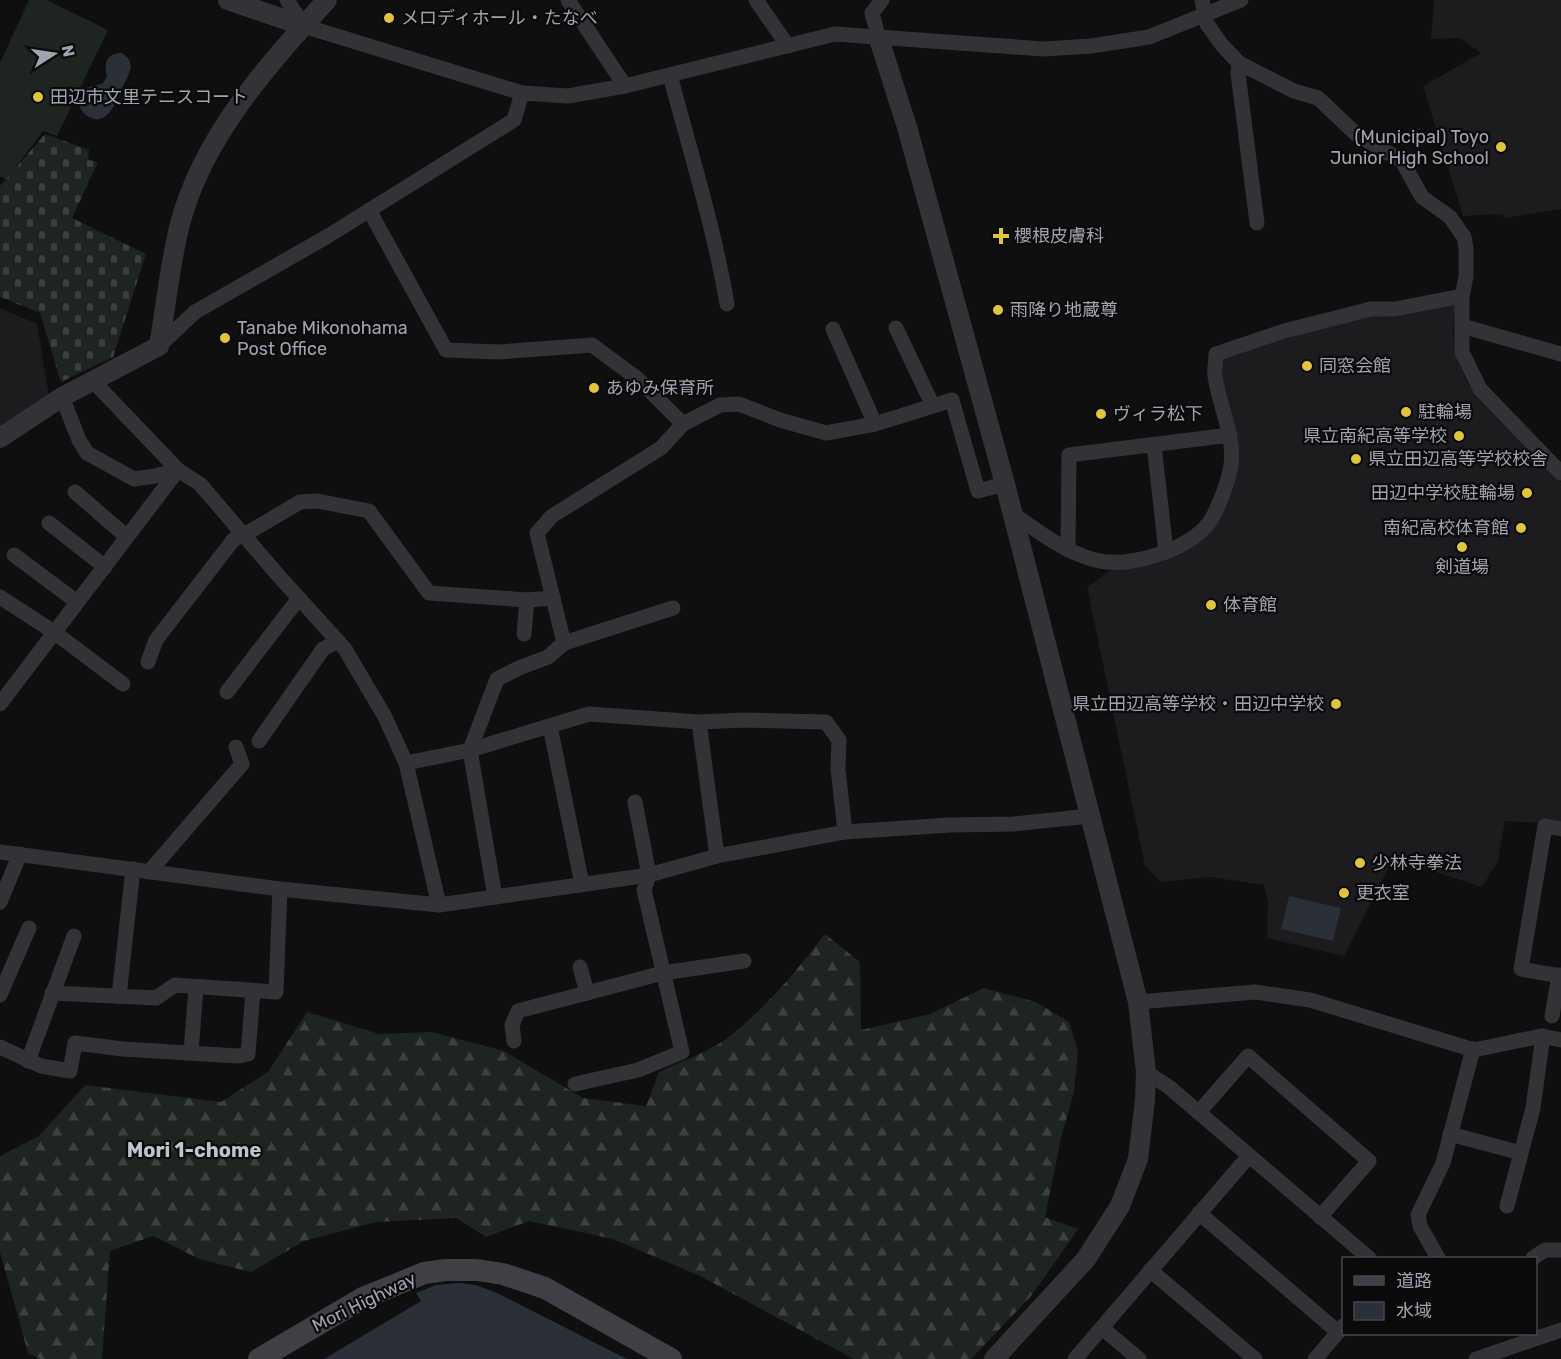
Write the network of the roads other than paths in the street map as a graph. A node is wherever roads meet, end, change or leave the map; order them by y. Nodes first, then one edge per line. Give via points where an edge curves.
1 (228, 0) edge
2 (287, 0) edge
3 (327, 0) edge
4 (568, 0) edge
5 (756, 0) edge
6 (882, 0) edge
7 (1241, 0) edge
8 (1203, 8) edge
9 (304, 26) junction
10 (879, 39) junction
11 (788, 46) junction
12 (1239, 63) junction
13 (670, 75) junction
14 (625, 86) junction
15 (522, 93) junction
16 (369, 210) junction
17 (1257, 223) dead end
18 (1462, 296) junction
19 (727, 304) dead end
20 (1462, 326) junction
21 (896, 328) dead end
22 (833, 329) dead end
23 (159, 346) junction
24 (1561, 354) edge
25 (92, 380) junction
26 (62, 397) junction
27 (933, 406) junction
28 (683, 424) junction
29 (875, 424) junction
30 (1230, 435) junction
31 (0, 438) edge
32 (1154, 445) junction
33 (178, 470) junction
34 (1561, 473) edge
35 (1005, 484) junction
36 (75, 492) dead end
37 (1012, 513) junction
38 (49, 523) dead end
39 (244, 535) junction
40 (127, 537) junction
41 (1068, 550) junction
42 (1166, 552) junction
43 (14, 555) dead end
44 (105, 567) junction
45 (0, 597) edge
46 (298, 598) junction
47 (553, 598) junction
48 (527, 600) junction
49 (78, 602) junction
50 (673, 608) dead end
51 (54, 632) junction
52 (524, 634) dead end
53 (338, 641) junction
54 (564, 643) junction
55 (148, 662) dead end
56 (123, 684) dead end
57 (227, 692) dead end
58 (0, 704) edge
59 (699, 722) junction
60 (550, 726) junction
61 (259, 741) dead end
62 (236, 747) dead end
63 (470, 750) junction
64 (406, 762) junction
65 (634, 802) dead end
66 (1089, 816) junction
67 (1561, 829) edge
68 (845, 832) junction
69 (0, 852) edge
70 (20, 854) junction
71 (717, 856) junction
72 (133, 868) junction
73 (149, 872) junction
74 (649, 874) junction
75 (582, 884) junction
76 (280, 889) junction
77 (495, 897) junction
78 (0, 902) edge
79 (439, 905) junction
80 (28, 928) dead end
81 (74, 936) dead end
82 (744, 961) dead end
83 (580, 968) dead end
84 (663, 974) junction
85 (1560, 976) edge
86 (196, 987) junction
87 (253, 991) junction
88 (52, 993) junction
89 (587, 993) junction
90 (0, 995) edge
91 (119, 996) junction
92 (1138, 1002) junction
93 (1552, 1016) dead end
94 (1543, 1036) junction
95 (1561, 1040) edge
96 (514, 1041) dead end
97 (0, 1047) edge
98 (1473, 1049) junction
99 (191, 1052) junction
100 (28, 1061) junction
101 (1146, 1072) junction
102 (575, 1084) dead end
103 (1198, 1113) junction
104 (1450, 1134) junction
105 (1521, 1153) junction
106 (1248, 1157) junction
107 (1507, 1206) dead end
108 (1199, 1214) junction
109 (1320, 1217) junction
110 (1561, 1250) edge
111 (1368, 1257) edge
112 (1437, 1257) edge
113 (1534, 1257) edge
114 (1150, 1270) junction
115 (1102, 1328) junction
116 (1341, 1329) edge
117 (1561, 1330) edge
118 (259, 1359) edge
119 (670, 1359) edge
120 (994, 1359) edge
121 (1075, 1359) edge
122 (1140, 1359) edge
123 (1255, 1359) edge
124 (1315, 1359) edge
125 (1476, 1359) edge

1 - 9 street
2 - 9 street
3 - 9 street
4 - 14 street
5 - 11 street
6 - 10 street via 872,12
7 - 8 street
8 - 10 street via 1149,38 1067,47
8 - 12 street via 1207,24
9 - 15 street
9 - 23 street via 244,98 197,179 180,223
10 - 11 street via 835,34
10 - 35 street
11 - 13 street
12 - 17 street
12 - 18 street via 1294,91 1318,98 1356,134 1402,160 1422,197 1450,217 1464,237 1466,277
13 - 14 street
13 - 19 street
14 - 15 street via 568,96
15 - 16 street via 514,120
16 - 23 street via 195,312
16 - 28 street via 446,350 499,352 592,345 638,379
18 - 20 street
18 - 30 street via 1395,309 1371,309 1284,331 1216,354 1214,374
20 - 24 street
20 - 34 street via 1462,352 1480,388
21 - 27 street
22 - 29 street
23 - 25 street
25 - 26 street
25 - 33 street
26 - 31 street
26 - 33 street via 87,453 134,479
27 - 29 street
27 - 35 street via 952,400 978,491
28 - 29 street via 720,405 739,404 826,433
28 - 47 street via 661,448 552,516 537,533
30 - 32 street
30 - 42 street via 1231,465 1216,511 1192,538
32 - 41 street via 1070,455
32 - 42 street
33 - 39 street via 200,484
33 - 40 street
35 - 37 street
36 - 40 street
37 - 41 street
37 - 66 street
38 - 44 street
39 - 46 street
39 - 48 street via 300,502 317,501 369,511 429,593
39 - 55 street via 234,539 156,640
40 - 44 street
41 - 42 street via 1097,561 1122,562
43 - 49 street
44 - 49 street
45 - 51 street
46 - 53 street
46 - 57 street
47 - 48 street
47 - 54 street
48 - 52 street
49 - 51 street
50 - 54 street
51 - 56 street
51 - 58 street
53 - 61 street via 322,649
53 - 64 street via 385,717
54 - 63 street via 548,657 497,679
59 - 60 street via 589,714
59 - 68 street via 826,722 839,740
59 - 71 street
60 - 63 street
60 - 75 street
62 - 73 street via 242,764
63 - 64 street
63 - 77 street
64 - 79 street
65 - 74 street
66 - 68 street via 1014,824
66 - 92 street
67 - 85 street via 1545,826 1521,969
68 - 71 street
69 - 70 street
70 - 72 street
70 - 78 street
71 - 74 street
72 - 73 street
72 - 91 street
73 - 76 street
74 - 75 street
74 - 84 street via 644,890
75 - 77 street
76 - 79 street
76 - 87 street via 276,992
77 - 79 street
80 - 90 street
81 - 88 street
82 - 84 street
83 - 89 street
84 - 89 street
84 - 102 street via 682,1052 638,1070
85 - 93 street
86 - 87 street
86 - 91 street via 175,985 156,998
86 - 99 street
87 - 99 street via 248,1054
88 - 91 street
88 - 100 street
89 - 96 street via 518,1011 512,1025
92 - 98 street via 1256,992 1311,1000
92 - 101 street
94 - 95 street
94 - 98 street
94 - 105 street via 1533,1108
97 - 100 street
98 - 104 street
99 - 100 street via 75,1043 70,1071
101 - 103 street
101 - 120 street via 1138,1158 1120,1206 1086,1259
103 - 106 street
103 - 109 street via 1248,1056 1369,1161
104 - 105 street
104 - 112 street via 1440,1171 1418,1215
105 - 107 street
106 - 108 street
106 - 109 street
108 - 114 street
108 - 116 street
109 - 111 street
110 - 113 street via 1545,1250
114 - 115 street
114 - 123 street
115 - 121 street
115 - 122 street
116 - 124 street
117 - 125 street
118 - 119 main road, Mori Highway via 363,1298 424,1273 446,1270 503,1274 544,1288

